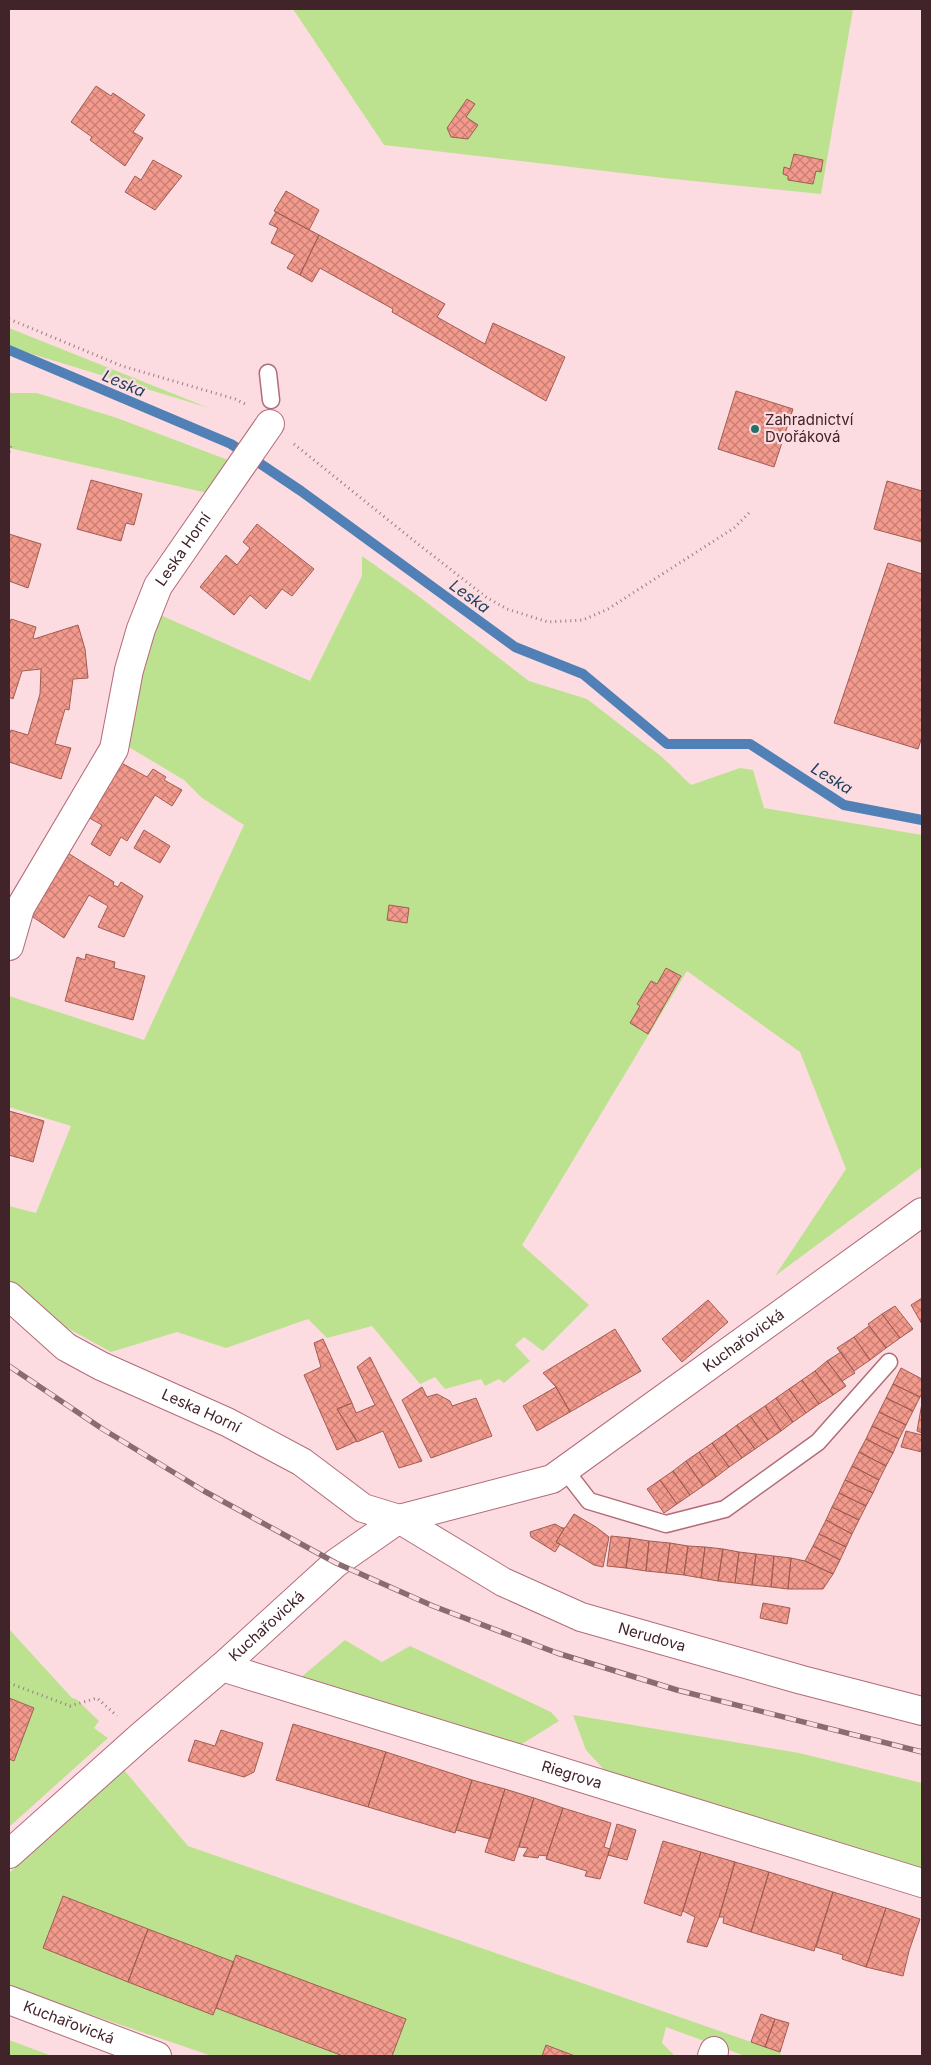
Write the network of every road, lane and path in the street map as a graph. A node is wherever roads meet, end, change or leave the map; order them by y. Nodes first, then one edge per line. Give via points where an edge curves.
1 (9, 319) edge
2 (268, 374) dead end
3 (267, 422) junction
4 (11, 446) dead end
5 (304, 451) dead end
6 (9, 452) edge
7 (751, 511) dead end
8 (9, 946) edge
9 (922, 1212) edge
10 (9, 1296) edge
11 (889, 1362) dead end
12 (564, 1470) junction
13 (399, 1519) junction
14 (222, 1667) junction
15 (9, 1683) edge
16 (922, 1711) edge
17 (140, 1737) junction
18 (9, 1854) edge
19 (922, 1883) edge
20 (9, 2000) edge
21 (158, 2056) edge

1 - 3 path via 122,366 235,399 257,410
2 - 3 lane
3 - 8 street, Leska Horní via 243,464 158,586 129,670 114,750 20,908
4 - 6 path
5 - 7 path via 486,597 507,609 548,622 583,620 608,609 734,528
9 - 12 street, Kuchařovická
10 - 13 street, Leska Horní via 66,1347 227,1422 302,1462 363,1508
11 - 12 lane via 818,1442 725,1509 666,1524 589,1501
12 - 13 street, Kuchařovická via 552,1479
13 - 14 street, Kuchařovická via 336,1564
13 - 16 street, Nerudova via 503,1582 581,1616
14 - 17 street, Kuchařovická
14 - 19 street, Riegrova
15 - 17 path via 70,1706 97,1698
17 - 18 street, Kuchařovická
20 - 21 street, Kuchařovická

